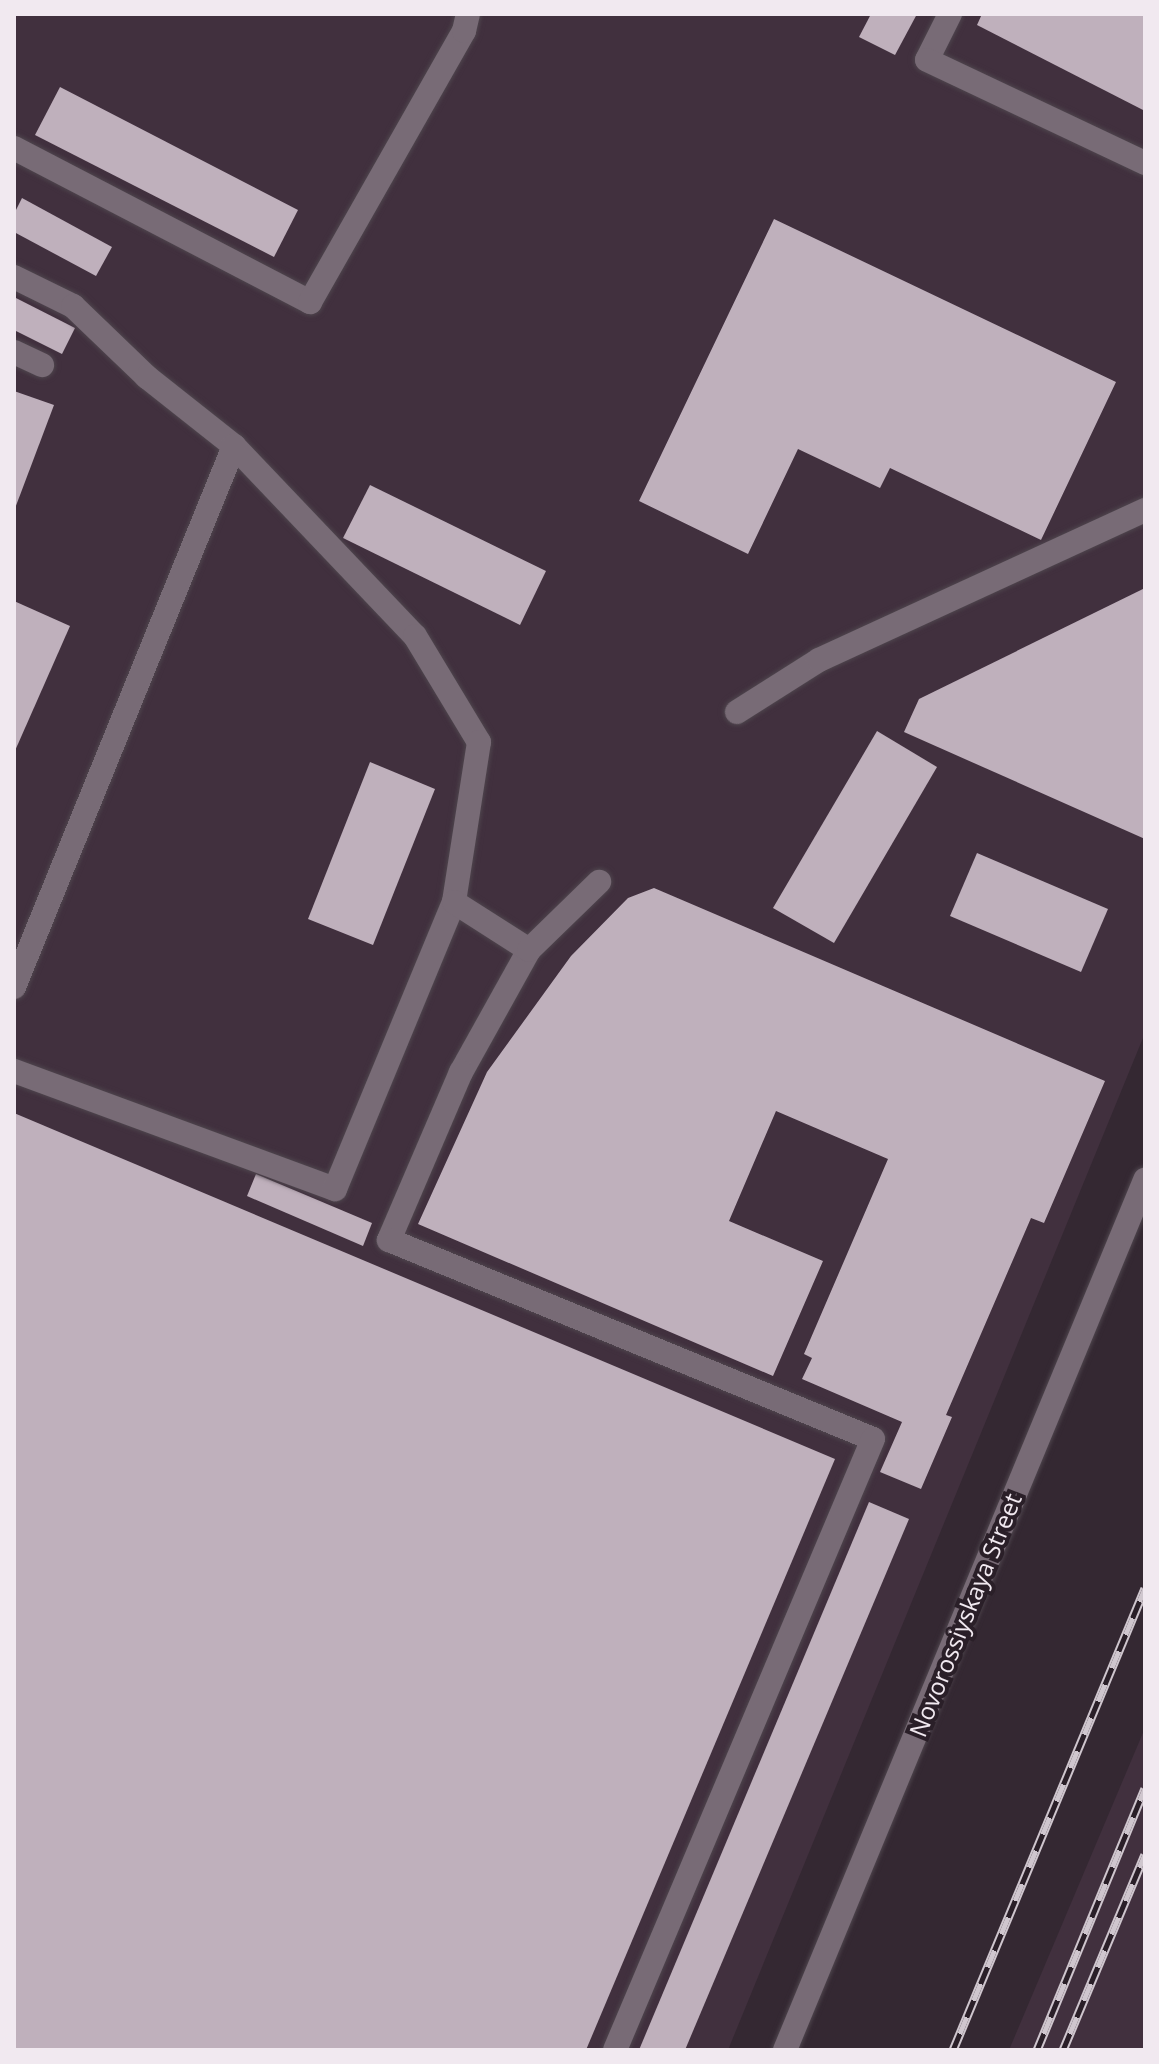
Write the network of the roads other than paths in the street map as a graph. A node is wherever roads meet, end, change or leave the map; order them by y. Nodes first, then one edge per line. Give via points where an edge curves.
1 (468, 14) edge
2 (950, 14) edge
3 (14, 148) edge
4 (1145, 163) edge
5 (14, 277) edge
6 (14, 352) edge
7 (42, 365) dead end
8 (234, 446) junction
9 (1145, 510) edge
10 (737, 712) dead end
11 (599, 882) dead end
12 (454, 902) junction
13 (529, 950) junction
14 (14, 987) edge
15 (14, 1071) edge
16 (1145, 1180) edge
17 (615, 2050) edge
18 (785, 2050) edge

1 - 3 street via 464,31 310,302
2 - 4 street via 927,60
5 - 8 street via 73,306 147,377
6 - 7 street
8 - 12 street via 415,636 479,742
8 - 14 street
9 - 10 street via 819,660
11 - 13 street
12 - 13 street
12 - 15 street via 335,1189
13 - 17 street via 461,1072 389,1240 873,1439
16 - 18 street, Novorossiyskaya Street

